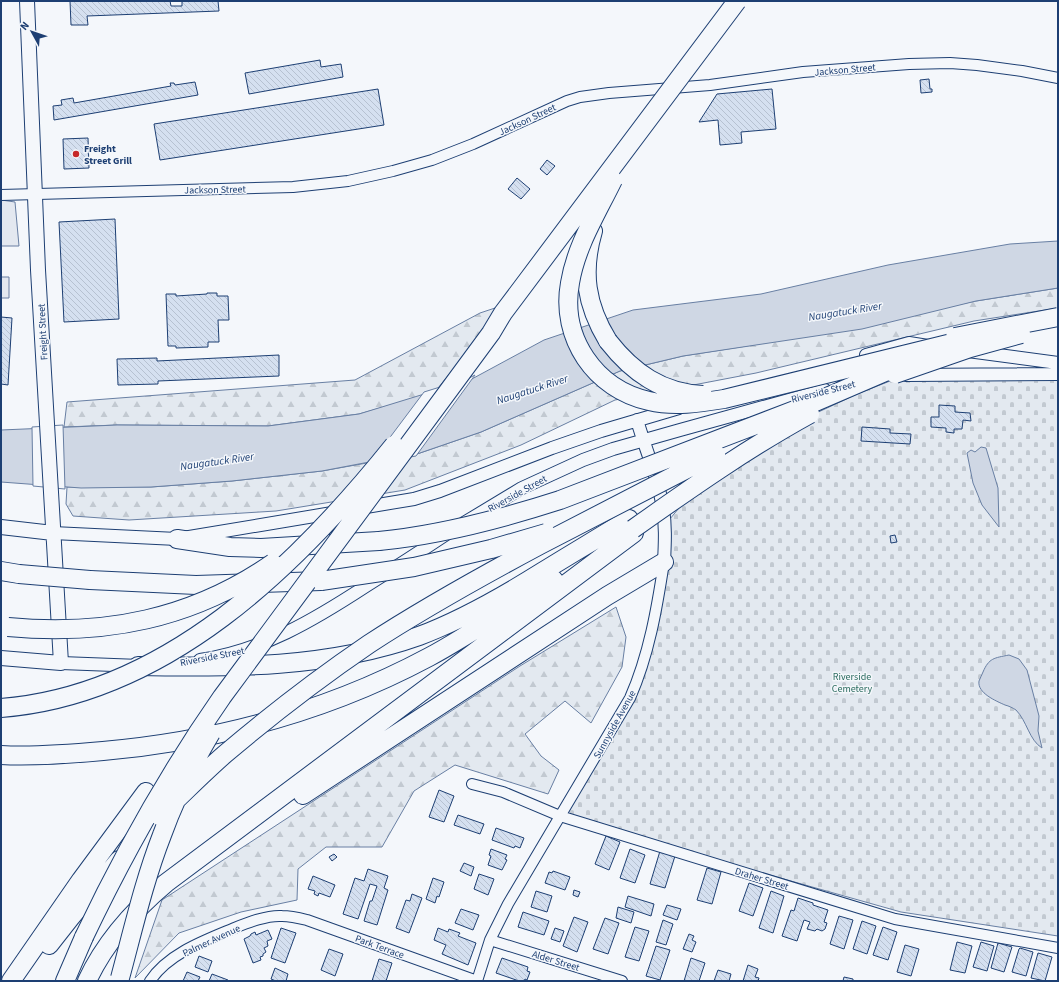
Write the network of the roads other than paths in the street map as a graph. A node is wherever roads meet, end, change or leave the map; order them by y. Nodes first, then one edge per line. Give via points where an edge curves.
1 (27, 1) edge
2 (737, 1) edge
3 (1058, 78) edge
4 (632, 141) junction
5 (36, 194) junction
6 (1, 195) edge
7 (503, 313) junction
8 (1058, 317) edge
9 (1058, 321) edge
10 (1058, 325) edge
11 (968, 338) junction
12 (1058, 363) edge
13 (1058, 374) edge
14 (813, 403) junction
15 (637, 420) junction
16 (643, 440) junction
17 (580, 523) junction
18 (1, 527) edge
19 (632, 527) junction
20 (53, 533) junction
21 (177, 539) junction
22 (664, 562) junction
23 (1, 571) edge
24 (4, 627) edge
25 (1, 658) edge
26 (61, 663) junction
27 (129, 666) junction
28 (242, 670) junction
29 (1, 708) edge
30 (1, 755) edge
31 (472, 784) dead end
32 (560, 816) junction
33 (166, 883) junction
34 (282, 916) joint
35 (490, 940) junction
36 (1058, 948) edge
37 (119, 980) edge
38 (11, 981) edge
39 (24, 981) edge
40 (65, 981) edge
41 (87, 981) edge
42 (150, 981) edge
43 (477, 981) edge
44 (622, 981) edge

1 - 5 main road, Freight Street
2 - 4 highway, bridge
3 - 5 street, Jackson Street via 950,63 804,72 710,85 609,93 567,101 432,160 348,181 293,187
4 - 7 highway, bridge
4 - 8 highway, bridge via 594,225 586,263 589,297 599,327 618,354 642,375 671,390 706,396 725,394 928,343
4 - 11 highway, bridge via 582,244 572,271 568,303 574,338 581,352 589,365 615,387 631,396 649,401 672,404 702,403 751,394
5 - 6 street, Jackson Street
5 - 20 main road, Freight Street
7 - 24 highway, bridge via 484,332 396,444 354,492 312,533 261,571 202,602 136,622 79,630
7 - 28 highway, bridge via 491,333
7 - 29 highway, bridge via 484,332 373,471 336,513 272,576 227,614 169,653 118,678 66,696
7 - 38 highway, bridge via 81,880
9 - 11 highway
10 - 19 highway, bridge via 970,348 893,375 853,393 782,430 721,467
11 - 14 highway, bridge
12 - 15 street via 909,343
13 - 16 street, Riverside Street via 923,374 876,379
14 - 17 highway, bridge
14 - 21 highway, bridge via 560,500 443,532 379,541 261,548 230,547
15 - 16 street, Sunnyside Avenue
15 - 21 street via 414,499
16 - 22 street, Sunnyside Avenue via 663,504
16 - 27 street, Riverside Street via 583,460 522,488 342,602 284,635 256,647 207,659
17 - 23 highway, bridge via 491,549 414,567 321,581 196,585 90,580
17 - 39 highway, bridge via 437,602 370,644 331,670 223,755 128,849 45,951
18 - 20 main road
19 - 27 highway via 474,612 389,646 336,657 287,663 213,667
19 - 30 highway via 589,559 465,637 393,675 321,705 244,728 167,744 88,753
19 - 33 highway
20 - 21 street
20 - 26 main road, Freight Street
22 - 32 street, Sunnyside Avenue via 648,647 638,680 622,713
22 - 33 highway via 607,596
25 - 26 main road, Riverside Street
26 - 27 street, Riverside Street
28 - 37 highway, bridge via 233,697 188,774 162,834
28 - 40 highway, bridge via 158,796 117,869
31 - 32 street, Draher Street via 503,792
32 - 35 street, Sunnyside Avenue via 508,904
32 - 36 street, Draher Street via 895,919
33 - 41 highway via 146,899 129,918 101,955
34 - 42 street, Palmer Avenue via 244,925 189,948 164,966
34 - 43 street, Park Terrace via 307,920
35 - 43 street, Sunnyside Avenue
35 - 44 street, Alder Street

